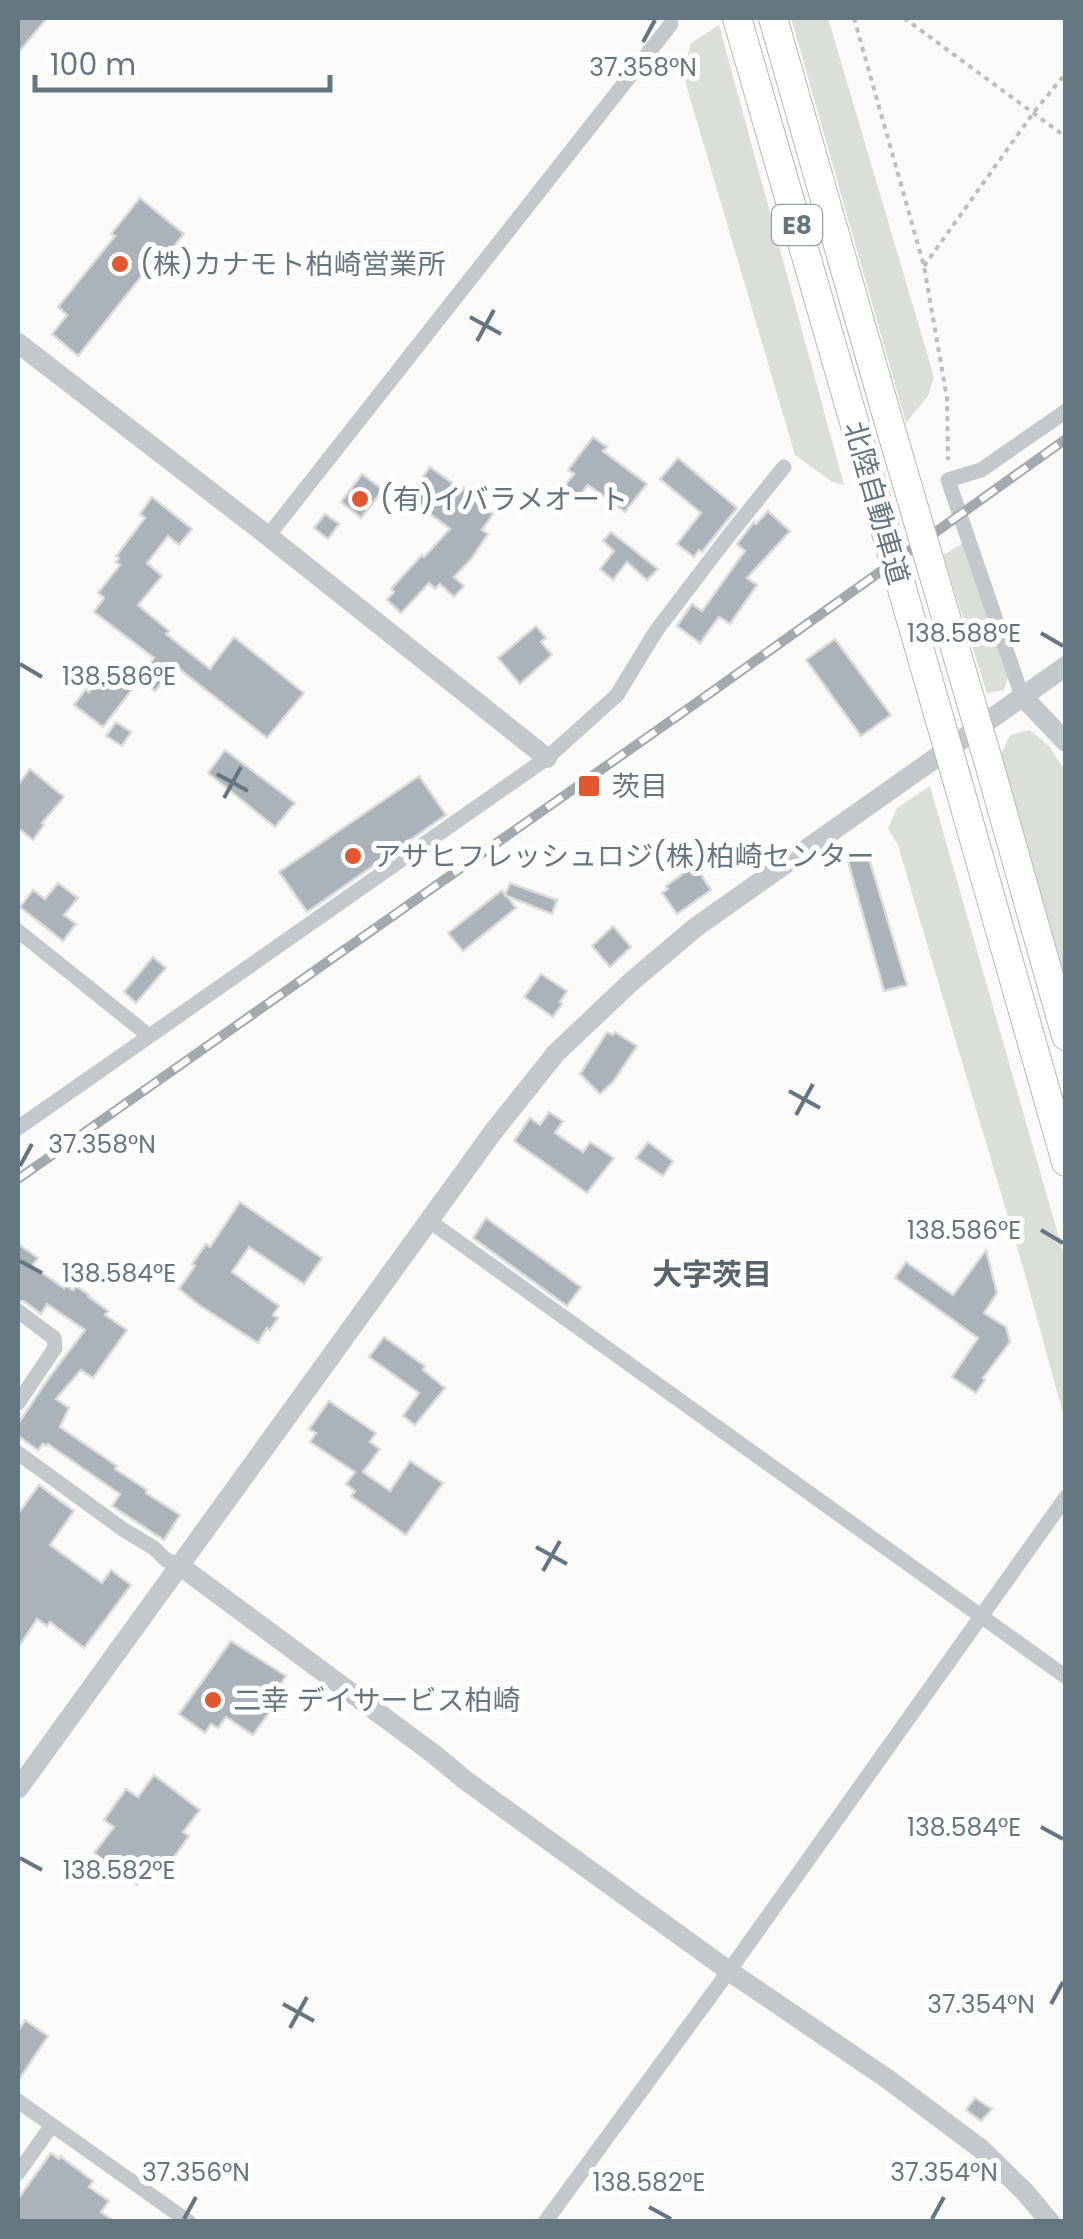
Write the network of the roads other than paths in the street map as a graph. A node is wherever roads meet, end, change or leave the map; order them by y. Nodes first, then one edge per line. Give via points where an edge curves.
1 (737, 18) edge
2 (773, 18) edge
3 (670, 24) dead end
4 (18, 343) edge
5 (1066, 411) edge
6 (784, 467) dead end
7 (268, 536) junction
8 (1066, 666) edge
9 (1022, 696) junction
10 (1066, 742) edge
11 (547, 758) junction
12 (18, 931) edge
13 (148, 1035) junction
14 (1066, 1036) edge
15 (18, 1128) edge
16 (1066, 1162) edge
17 (428, 1220) junction
18 (18, 1312) edge
19 (18, 1402) edge
20 (18, 1453) edge
21 (1066, 1497) edge
22 (179, 1565) junction
23 (981, 1619) junction
24 (1066, 1677) edge
25 (18, 1789) edge
26 (729, 1970) junction
27 (18, 2102) edge
28 (52, 2125) junction
29 (18, 2173) edge
30 (166, 2205) junction
31 (154, 2222) edge
32 (189, 2222) edge
33 (545, 2222) edge
34 (1050, 2222) edge

1 - 16 highway, 北陸自動車道 / E8, bridge
2 - 14 highway, 北陸自動車道 / E8, bridge
3 - 7 street
4 - 7 street
5 - 9 street via 981,470 948,480
6 - 11 street via 656,631 618,695
7 - 11 street
8 - 9 street
9 - 10 street
9 - 17 street via 630,982 556,1054
11 - 13 street
12 - 13 street
13 - 15 street
17 - 22 street
17 - 23 street
18 - 19 street via 54,1338 55,1348
20 - 22 street
21 - 23 street
22 - 25 street
22 - 26 street
23 - 24 street
23 - 26 street
26 - 33 street
26 - 34 street via 981,2149
27 - 28 street
28 - 29 street
28 - 30 street
30 - 31 street
30 - 32 street

